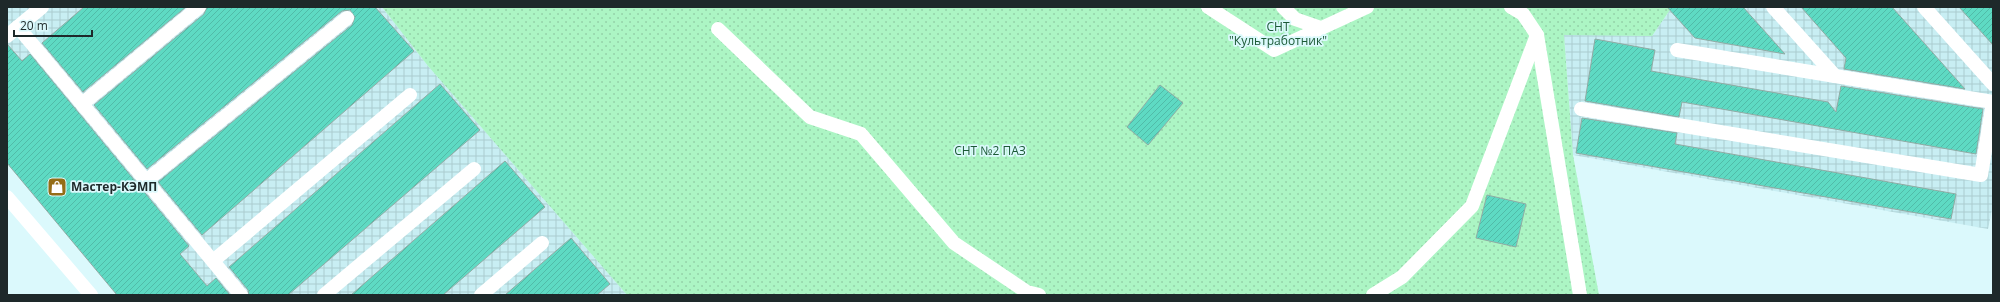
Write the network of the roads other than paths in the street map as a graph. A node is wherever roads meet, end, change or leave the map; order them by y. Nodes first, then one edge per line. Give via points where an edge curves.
1 (42, 7) edge
2 (199, 7) edge
3 (1208, 7) edge
4 (1283, 7) edge
5 (1367, 7) edge
6 (1511, 7) edge
7 (1773, 7) edge
8 (1924, 7) edge
9 (347, 18) dead end
10 (18, 27) junction
11 (1321, 28) junction
12 (718, 29) dead end
13 (1537, 35) junction
14 (7, 36) edge
15 (1677, 50) dead end
16 (1835, 76) junction
17 (1993, 84) edge
18 (410, 95) dead end
19 (1993, 102) edge
20 (82, 104) junction
21 (1581, 109) dead end
22 (474, 169) dead end
23 (146, 181) junction
24 (7, 197) edge
25 (542, 243) dead end
26 (213, 261) junction
27 (91, 295) edge
28 (241, 295) edge
29 (324, 295) edge
30 (481, 295) edge
31 (1040, 295) edge
32 (1373, 295) edge
33 (1580, 295) edge

1 - 10 lane
2 - 20 lane
3 - 11 lane via 1274,50
4 - 11 lane via 1295,19
5 - 11 lane
6 - 13 lane via 1523,14
7 - 16 lane
8 - 17 lane
9 - 23 lane
10 - 14 lane
10 - 20 lane
12 - 31 lane via 810,117 861,134 954,243 1027,292
13 - 32 lane via 1472,206 1402,277
13 - 33 lane
15 - 16 lane
16 - 19 lane
18 - 26 lane
19 - 21 lane via 1981,175
20 - 23 lane
22 - 29 lane
23 - 26 lane
24 - 27 lane
25 - 30 lane
26 - 28 lane

